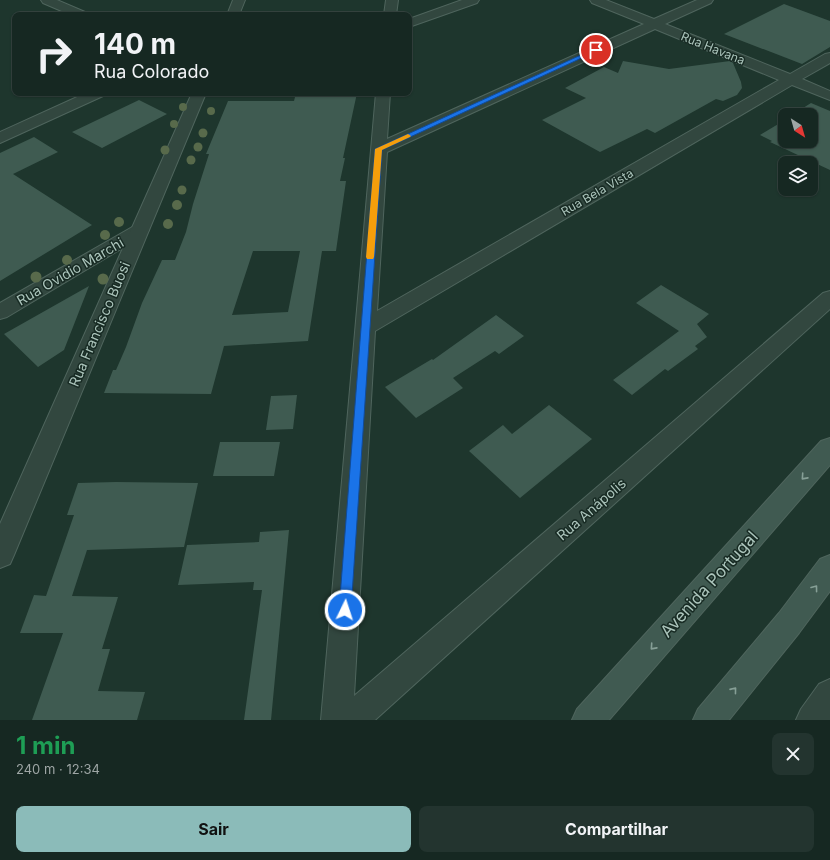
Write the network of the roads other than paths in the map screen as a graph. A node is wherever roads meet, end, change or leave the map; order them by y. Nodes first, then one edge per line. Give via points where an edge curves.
1 (47, 0) edge
2 (239, 0) edge
3 (392, 0) edge
4 (473, 0) edge
5 (596, 0) edge
6 (707, 0) edge
7 (74, 12) edge
8 (234, 12) edge
9 (390, 12) edge
10 (412, 22) edge
11 (654, 24) junction
12 (830, 57) edge
13 (791, 80) junction
14 (91, 96) edge
15 (198, 96) edge
16 (383, 96) edge
17 (830, 96) edge
18 (3, 134) edge
19 (379, 149) junction
20 (140, 230) junction
21 (830, 298) edge
22 (0, 312) edge
23 (365, 327) junction
24 (830, 448) edge
25 (0, 555) edge
26 (830, 568) edge
27 (830, 695) edge
28 (337, 720) edge
29 (351, 720) edge
30 (588, 720) edge
31 (709, 720) edge
32 (812, 720) edge

1 - 7 street
2 - 8 street
3 - 9 street
4 - 10 street
5 - 11 street, Rua Havana
6 - 11 street
11 - 13 street, Rua Havana
11 - 19 street
12 - 13 street, Rua Bela Vista
13 - 17 street, Rua Havana
13 - 23 street, Rua Bela Vista
14 - 18 street
15 - 20 street, Rua Francisco Buosi
16 - 19 street
19 - 23 street
20 - 22 street, Rua Ovidio Marchi
20 - 25 street, Rua Francisco Buosi
21 - 29 street, Rua Anápolis
23 - 28 street
24 -> 30 main road, Avenida Portugal
31 -> 26 main road via 789,623
27 - 32 street

